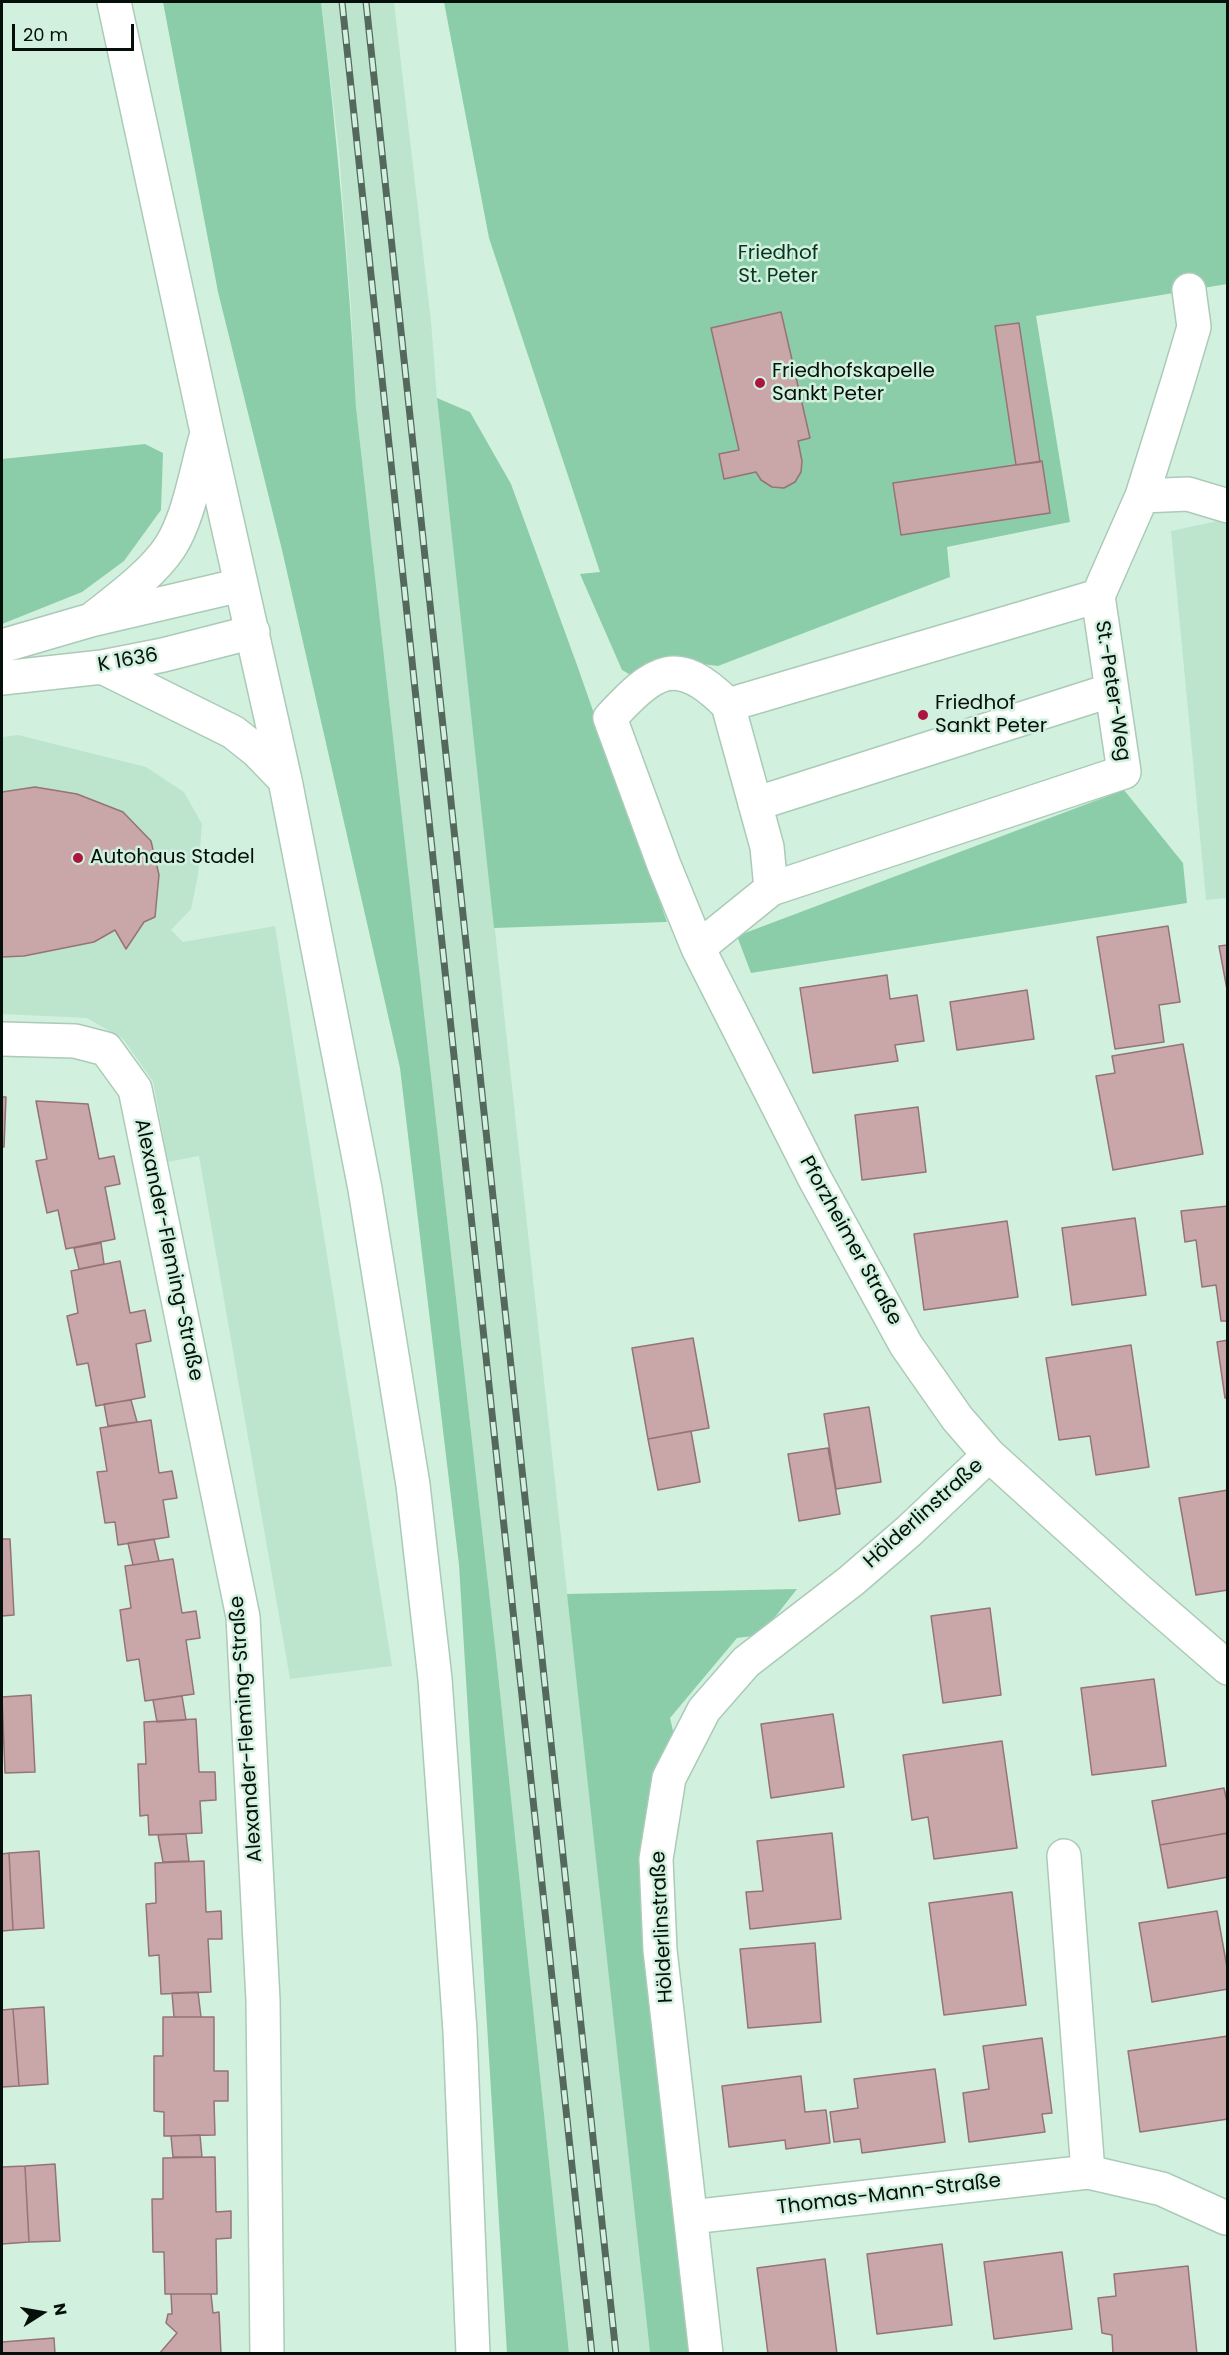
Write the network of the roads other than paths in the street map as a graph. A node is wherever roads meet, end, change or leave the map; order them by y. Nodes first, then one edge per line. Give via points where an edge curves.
1 (114, 2) edge
2 (1190, 290) dead end
3 (207, 432) junction
4 (1142, 496) junction
5 (1227, 506) edge
6 (241, 585) junction
7 (1098, 596) junction
8 (91, 620) junction
9 (253, 632) junction
10 (2, 646) edge
11 (102, 667) junction
12 (2, 678) edge
13 (1112, 690) junction
14 (728, 705) junction
15 (285, 780) junction
16 (755, 804) junction
17 (771, 890) junction
18 (698, 948) junction
19 (2, 1039) edge
20 (989, 1455) junction
21 (1227, 1668) edge
22 (1064, 1856) dead end
23 (1088, 2172) junction
24 (691, 2217) junction
25 (1226, 2218) edge
26 (267, 2354) edge
27 (473, 2354) edge
28 (706, 2354) edge

1 - 3 street
2 - 4 street, St.-Peter-Weg via 1194,327
3 - 6 street
3 - 8 street via 180,526 170,547
4 - 5 street via 1188,494
4 - 7 street, St.-Peter-Weg
6 - 8 street
6 - 9 street
7 - 13 street, St.-Peter-Weg
7 - 14 street
8 - 10 street
9 - 11 street, K 1636
9 - 15 street
11 - 12 street, K 1636
11 - 15 street via 233,732
13 - 16 street
13 - 17 street, St.-Peter-Weg via 1124,772
14 - 16 street
14 - 18 street, Pforzheimer Straße via 692,676 665,673 638,688 610,718
15 - 27 street via 365,1189 413,1485 435,1678 460,2031
16 - 17 street via 767,847
17 - 18 street
18 - 20 street, Pforzheimer Straße via 815,1179 906,1345 957,1418
19 - 26 street, Alexander-Fleming-Straße via 75,1041 106,1049 135,1089 200,1400 243,1617 263,2000
20 - 21 street, Pforzheimer Straße
20 - 24 street, Hölderlinstraße via 909,1532 746,1662 704,1710 669,1778 656,1859 660,1950
22 - 23 street
23 - 24 street, Thomas-Mann-Straße
23 - 25 street, Thomas-Mann-Straße via 1162,2189
24 - 28 street, Hölderlinstraße

